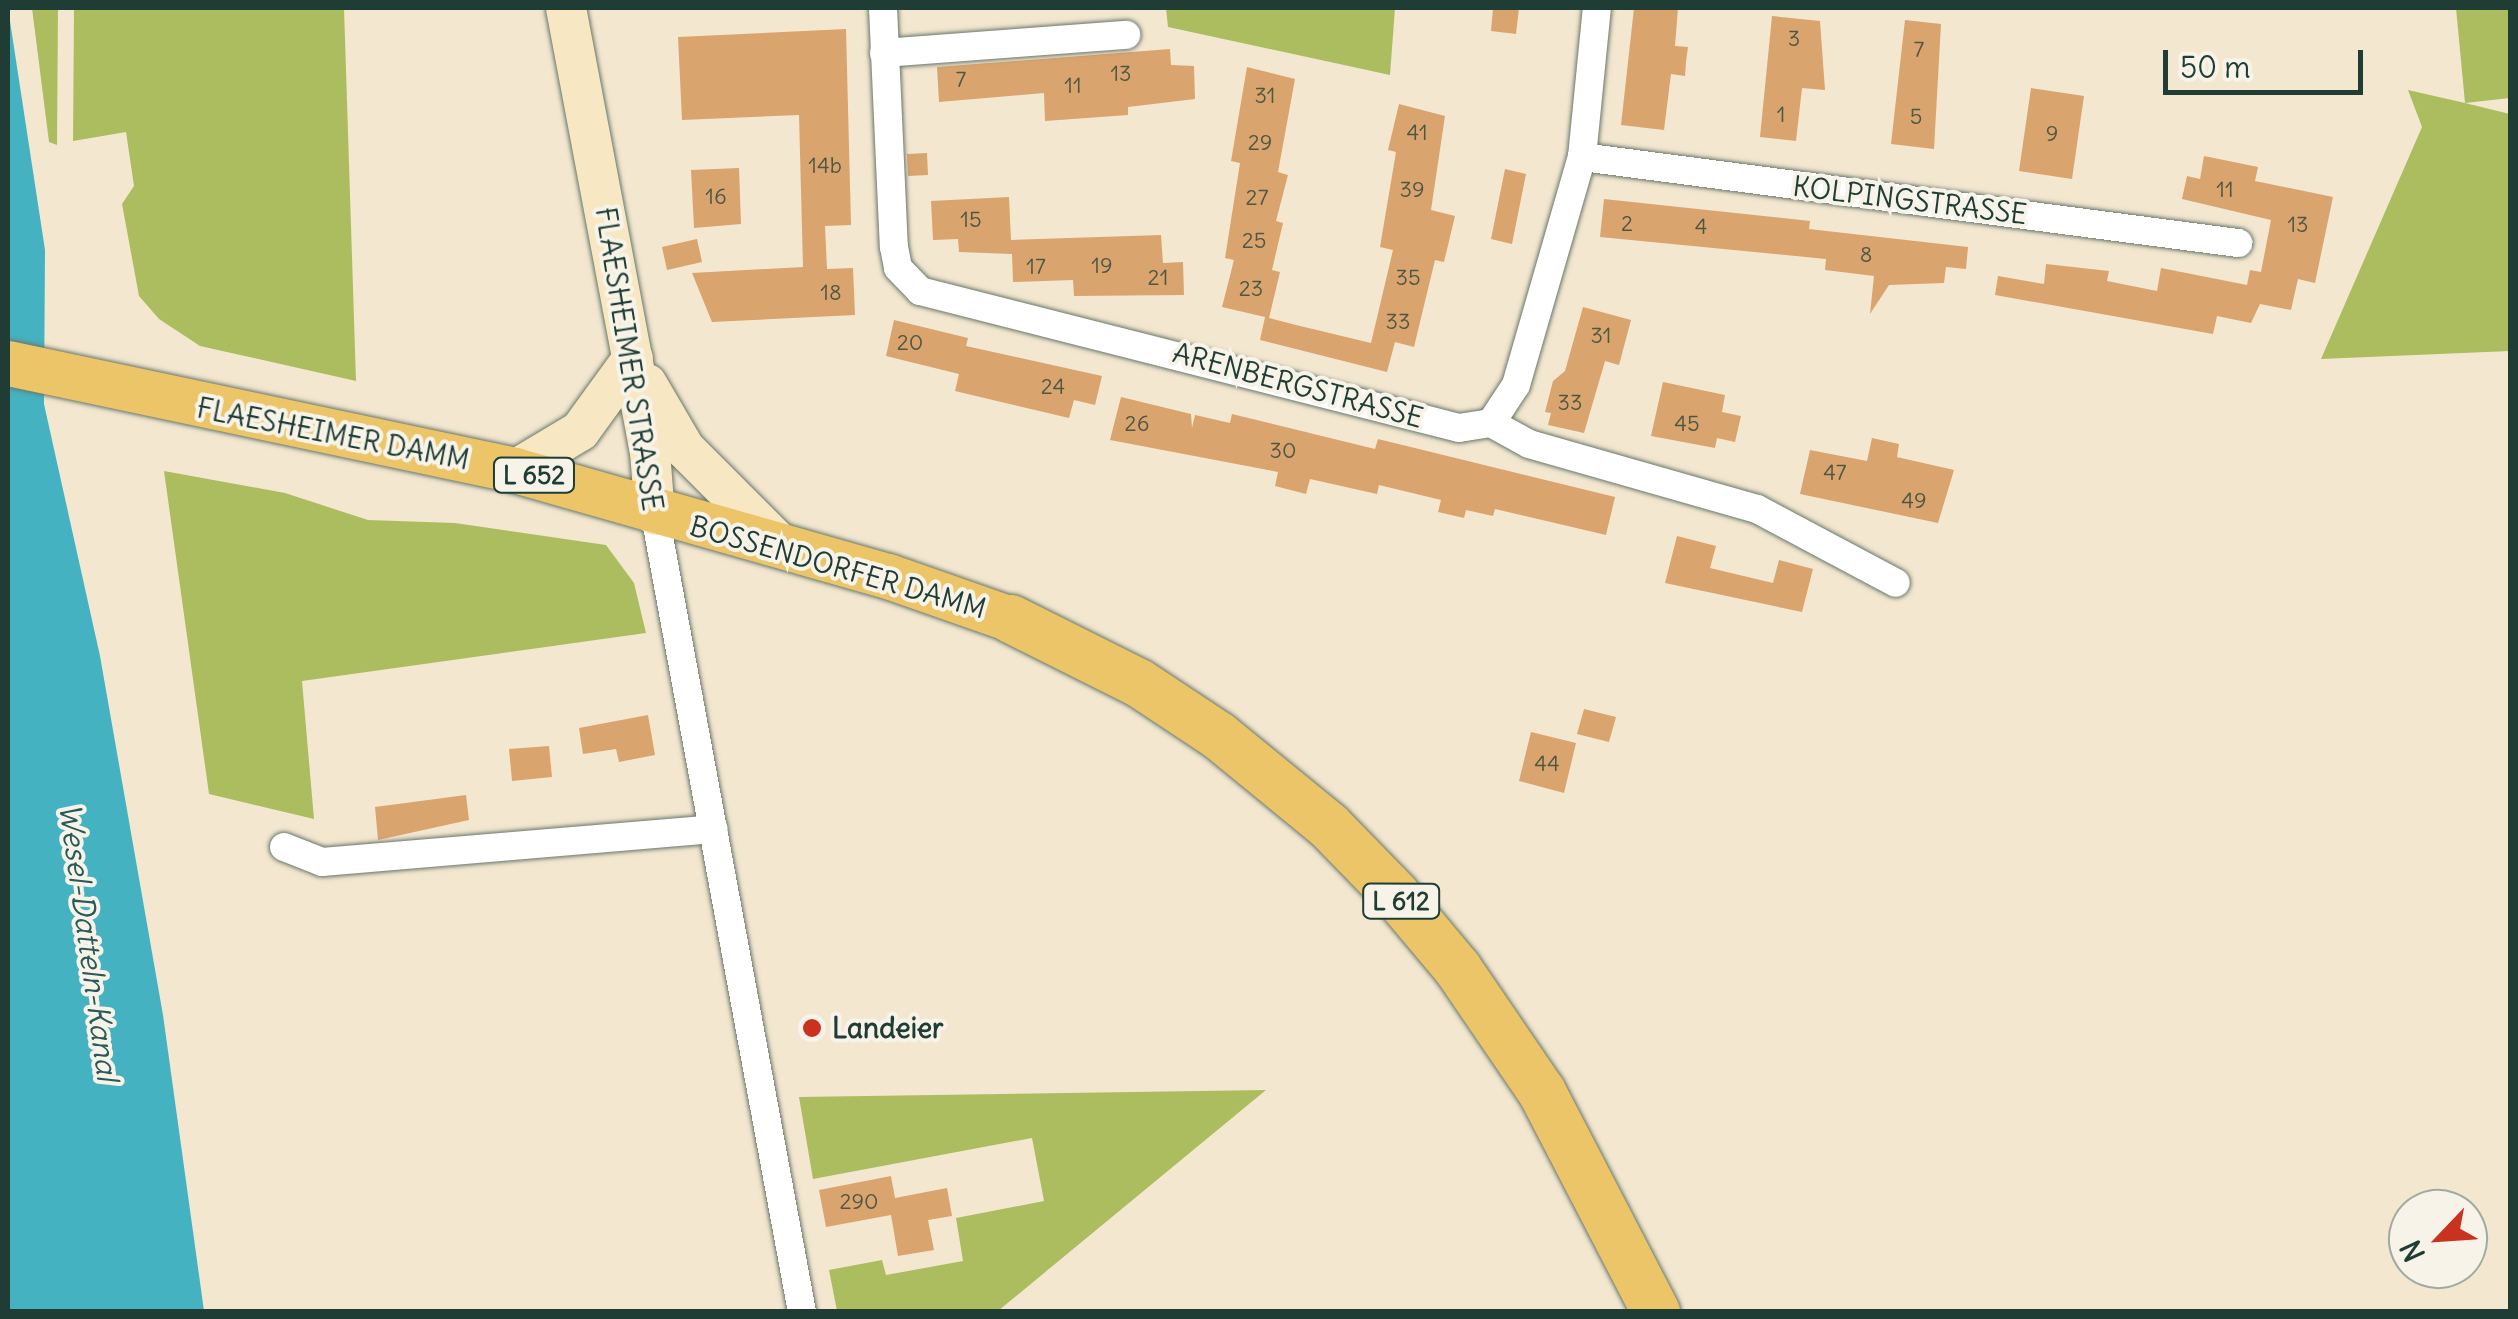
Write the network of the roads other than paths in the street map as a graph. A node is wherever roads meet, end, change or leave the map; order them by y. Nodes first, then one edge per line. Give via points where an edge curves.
1 (566, 8) edge
2 (883, 8) edge
3 (1597, 8) edge
4 (1126, 35) dead end
5 (884, 53) junction
6 (1582, 157) junction
7 (2238, 243) dead end
8 (633, 358) junction
9 (8, 363) edge
10 (1490, 422) junction
11 (515, 470) junction
12 (655, 514) junction
13 (781, 545) junction
14 (1896, 583) dead end
15 (1011, 618) joint
16 (714, 829) junction
17 (284, 847) dead end
18 (802, 1312) edge
19 (1656, 1312) edge

1 - 8 main road, FLAESHEIMER STRASSE
2 - 5 street, ARENBERGSTRASSE
3 - 6 street
4 - 5 street
5 - 10 street, ARENBERGSTRASSE via 894,247 898,268 920,290 1459,428
6 - 7 street, KOLPINGSTRASSE
6 - 10 street via 1516,385
8 - 11 main road via 580,431
8 - 12 main road, FLAESHEIMER STRASSE
8 - 13 main road via 685,449
9 - 11 main road, FLAESHEIMER DAMM / L 652
10 - 14 street via 1528,444 1758,509
11 - 12 main road, FLAESHEIMER DAMM / L 652
12 - 13 main road, BOSSENDORFER DAMM / L 612
12 - 16 street, FLAESHEIMER STRASSE
13 - 15 main road, BOSSENDORFER DAMM / L 612
15 - 19 highway, BOSSENDORFER DAMM / L 612 via 1096,658 1219,736 1329,826 1396,895 1458,968 1542,1092
16 - 17 street via 322,862
16 - 18 street, FLAESHEIMER STRASSE

